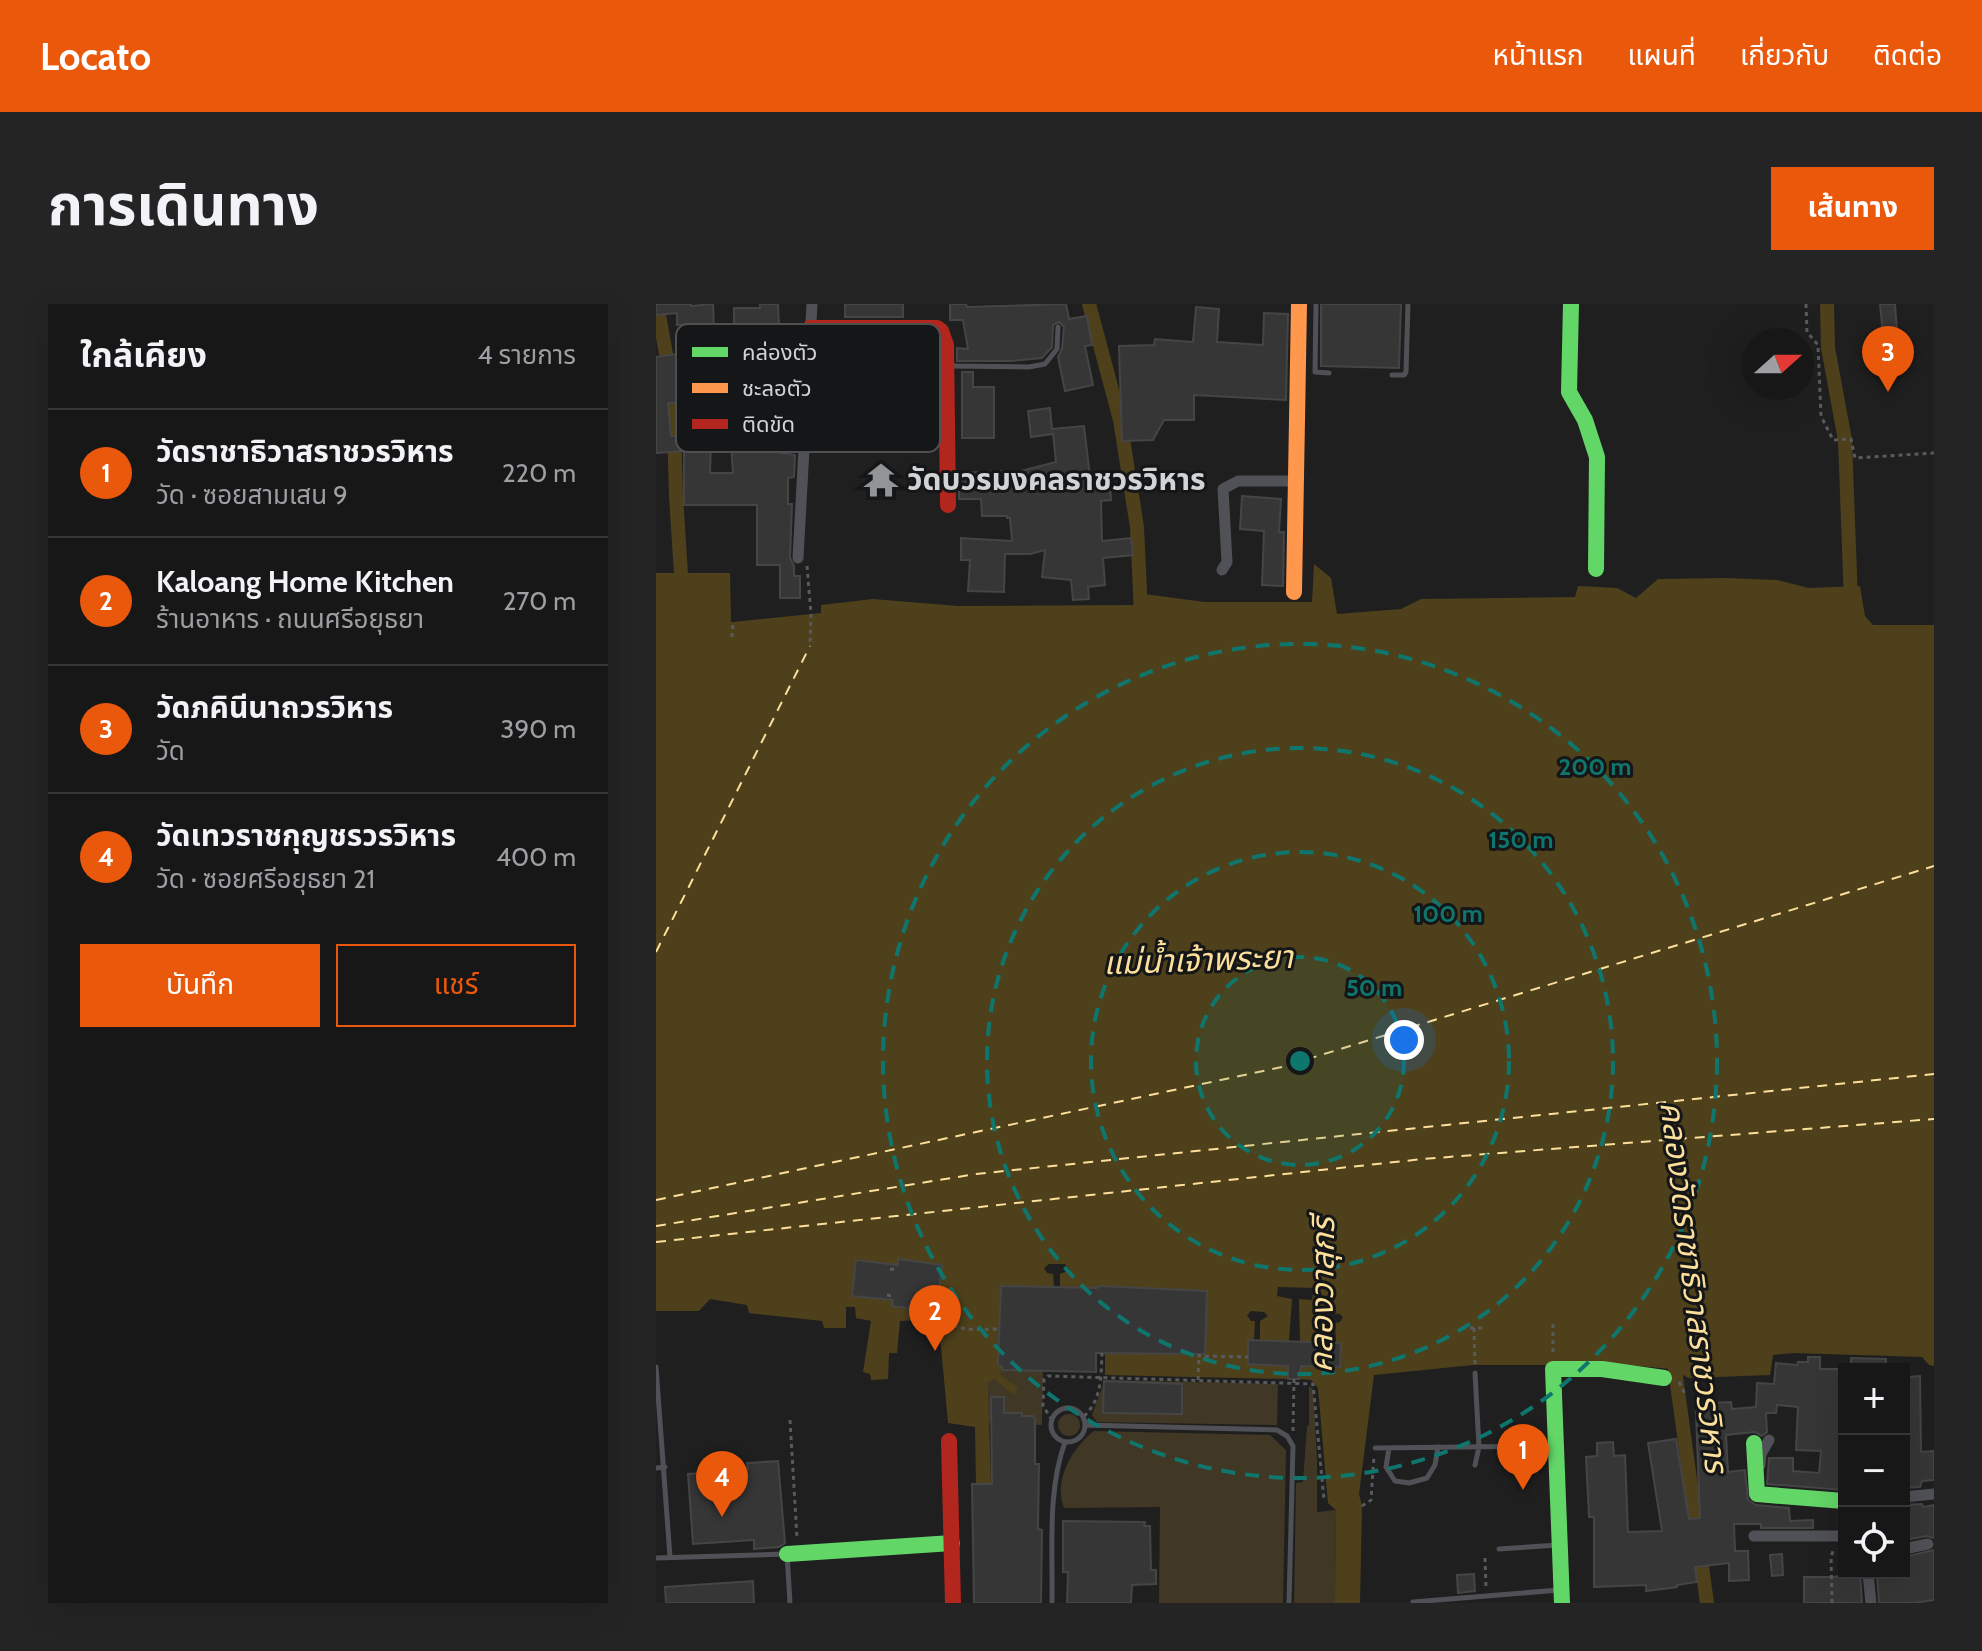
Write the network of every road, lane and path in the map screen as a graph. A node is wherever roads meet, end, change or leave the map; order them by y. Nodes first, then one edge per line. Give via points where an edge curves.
1 (812, 304) edge
2 (1299, 304) edge
3 (1316, 304) edge
4 (1408, 304) edge
5 (1571, 304) edge
6 (1806, 304) edge
7 (810, 324) edge
8 (1058, 327) dead end
9 (940, 330) edge
10 (946, 366) junction
11 (1329, 373) dead end
12 (1392, 375) dead end
13 (804, 452) edge
14 (1934, 453) edge
15 (1296, 481) junction
16 (948, 505) dead end
17 (798, 558) joint
18 (1596, 569) dead end
19 (1222, 570) dead end
20 (1294, 592) dead end
21 (733, 622) dead end
22 (732, 637) dead end
23 (810, 646) dead end
24 (890, 1269) dead end
25 (897, 1270) dead end
26 (887, 1295) dead end
27 (893, 1296) dead end
28 (937, 1308) dead end
29 (1553, 1324) dead end
30 (1462, 1328) dead end
31 (1474, 1328) junction
32 (1485, 1328) dead end
33 (1000, 1329) dead end
34 (1102, 1353) dead end
35 (1248, 1357) dead end
36 (656, 1367) edge
37 (1553, 1369) junction
38 (1475, 1373) joint
39 (1101, 1378) junction
40 (1664, 1378) dead end
41 (1198, 1379) junction
42 (1294, 1381) junction
43 (1083, 1417) junction
44 (790, 1420) dead end
45 (1052, 1420) junction
46 (1085, 1425) junction
47 (1289, 1438) junction
48 (949, 1441) dead end
49 (1762, 1441) dead end
50 (1065, 1442) junction
51 (1556, 1446) junction
52 (1438, 1447) junction
53 (1479, 1447) junction
54 (1375, 1448) joint
55 (1389, 1448) junction
56 (1475, 1465) dead end
57 (665, 1467) junction
58 (656, 1468) edge
59 (1934, 1494) edge
60 (1910, 1496) edge
61 (1324, 1500) dead end
62 (1838, 1501) edge
63 (1362, 1506) dead end
64 (1754, 1536) dead end
65 (1838, 1536) edge
66 (952, 1543) junction
67 (1928, 1544) dead end
68 (1560, 1545) junction
69 (1838, 1547) edge
70 (1910, 1548) edge
71 (1499, 1549) dead end
72 (793, 1554) junction
73 (670, 1557) junction
74 (656, 1558) edge
75 (1485, 1558) dead end
76 (1869, 1579) edge
77 (1486, 1596) junction
78 (1562, 1596) edge
79 (1413, 1602) edge
80 (1424, 1602) edge
81 (790, 1603) edge
82 (953, 1603) edge
83 (1052, 1603) edge
84 (1289, 1603) edge
85 (1832, 1603) edge
86 (1871, 1603) edge

1 - 7 street
2 - 15 street
3 - 11 lane via 1315,372
4 - 12 lane via 1406,372
5 - 18 street via 1569,392 1597,457
6 - 14 path via 1807,332 1818,345 1821,416 1833,440 1851,439 1855,458
8 - 10 lane via 1057,349 1045,364
9 - 10 street
10 - 16 street
13 - 17 street
15 - 19 street via 1238,481 1223,489 1227,562
15 - 20 street
17 - 23 path via 807,562
21 - 22 path
24 - 25 path
26 - 27 path
28 - 33 path via 947,1324
29 - 37 path
30 - 31 path
31 - 32 path
31 - 38 path
34 - 39 path
35 - 41 path via 1199,1355
36 - 57 lane
37 - 40 street
37 - 51 street
38 - 53 lane
39 - 41 path
39 - 43 path
39 - 45 path via 1046,1377 1043,1406
41 - 42 path
42 - 47 path
42 - 61 path via 1314,1387
43 - 45 lane via 1068,1407
43 - 46 lane
44 - 72 path
45 - 50 lane via 1055,1436
46 - 47 lane via 1277,1430
46 - 50 lane via 1077,1440
47 - 84 lane
48 - 66 street
49 - 62 street via 1757,1494
50 - 83 lane via 1054,1485
51 - 53 lane
51 - 68 street
52 - 53 lane
52 - 55 lane
52 - 55 lane via 1427,1478 1409,1483 1395,1481 1386,1467
53 - 56 lane
54 - 55 lane
54 - 63 path via 1371,1500
57 - 58 lane
57 - 73 lane
59 - 60 street
64 - 65 street
66 - 72 street
66 - 82 street
67 - 70 street
68 - 71 lane
68 - 78 street
69 - 85 path via 1833,1549
72 - 73 lane
72 - 81 lane
73 - 74 lane
75 - 77 path
76 - 86 street
77 - 78 lane
77 - 80 lane
79 - 80 lane

